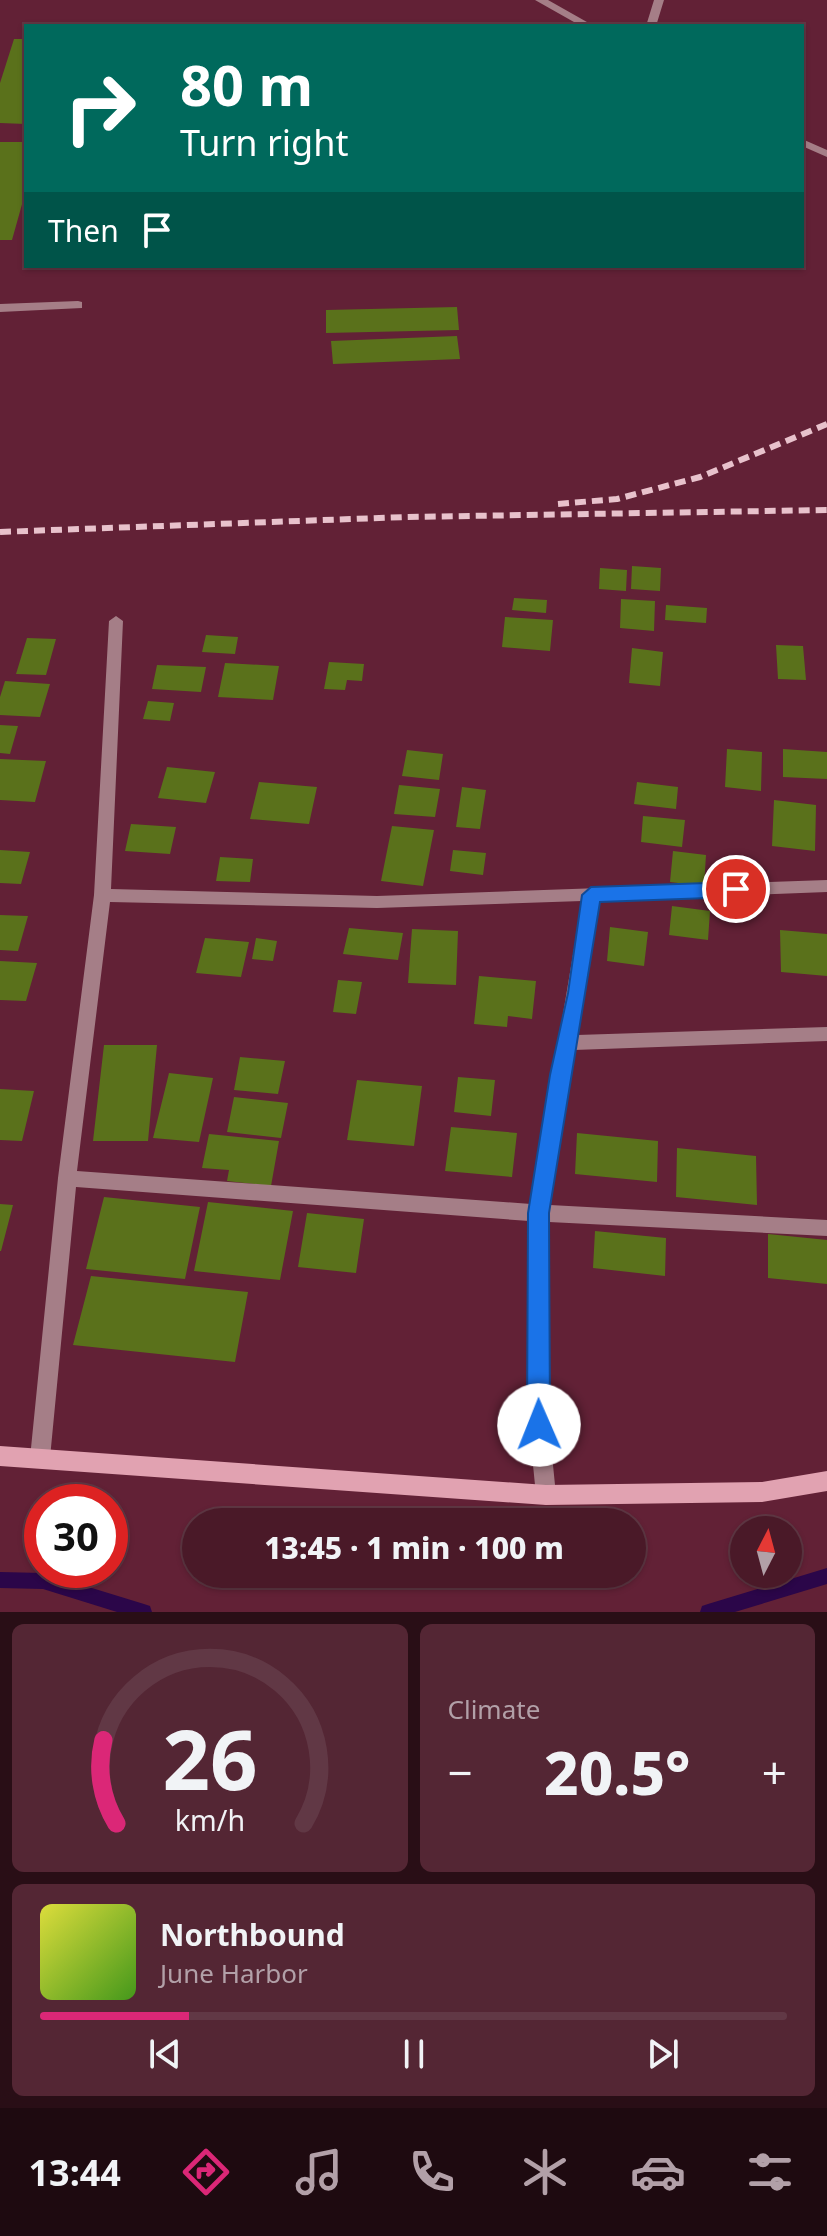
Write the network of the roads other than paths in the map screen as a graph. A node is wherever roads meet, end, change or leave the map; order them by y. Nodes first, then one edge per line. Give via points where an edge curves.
1 (540, 0) edge
2 (659, 0) edge
3 (585, 24) edge
4 (652, 24) edge
5 (804, 143) edge
6 (827, 154) edge
7 (78, 305) dead end
8 (0, 308) edge
9 (116, 621) dead end
10 (827, 886) edge
11 (102, 895) junction
12 (591, 895) junction
13 (827, 1034) edge
14 (567, 1043) junction
15 (67, 1178) junction
16 (539, 1213) junction
17 (827, 1228) edge
18 (0, 1456) edge
19 (40, 1458) junction
20 (827, 1481) edge
21 (546, 1495) junction

1 - 3 street
2 - 4 street
5 - 6 street
7 - 8 street
9 - 11 street
10 - 12 street
11 - 12 street via 377,902
11 - 15 street
12 - 14 street
13 - 14 street
14 - 16 street
15 - 16 street
15 - 19 street
16 - 17 street
16 - 21 street via 539,1425
18 - 19 street
19 - 21 street
20 - 21 street via 762,1492

